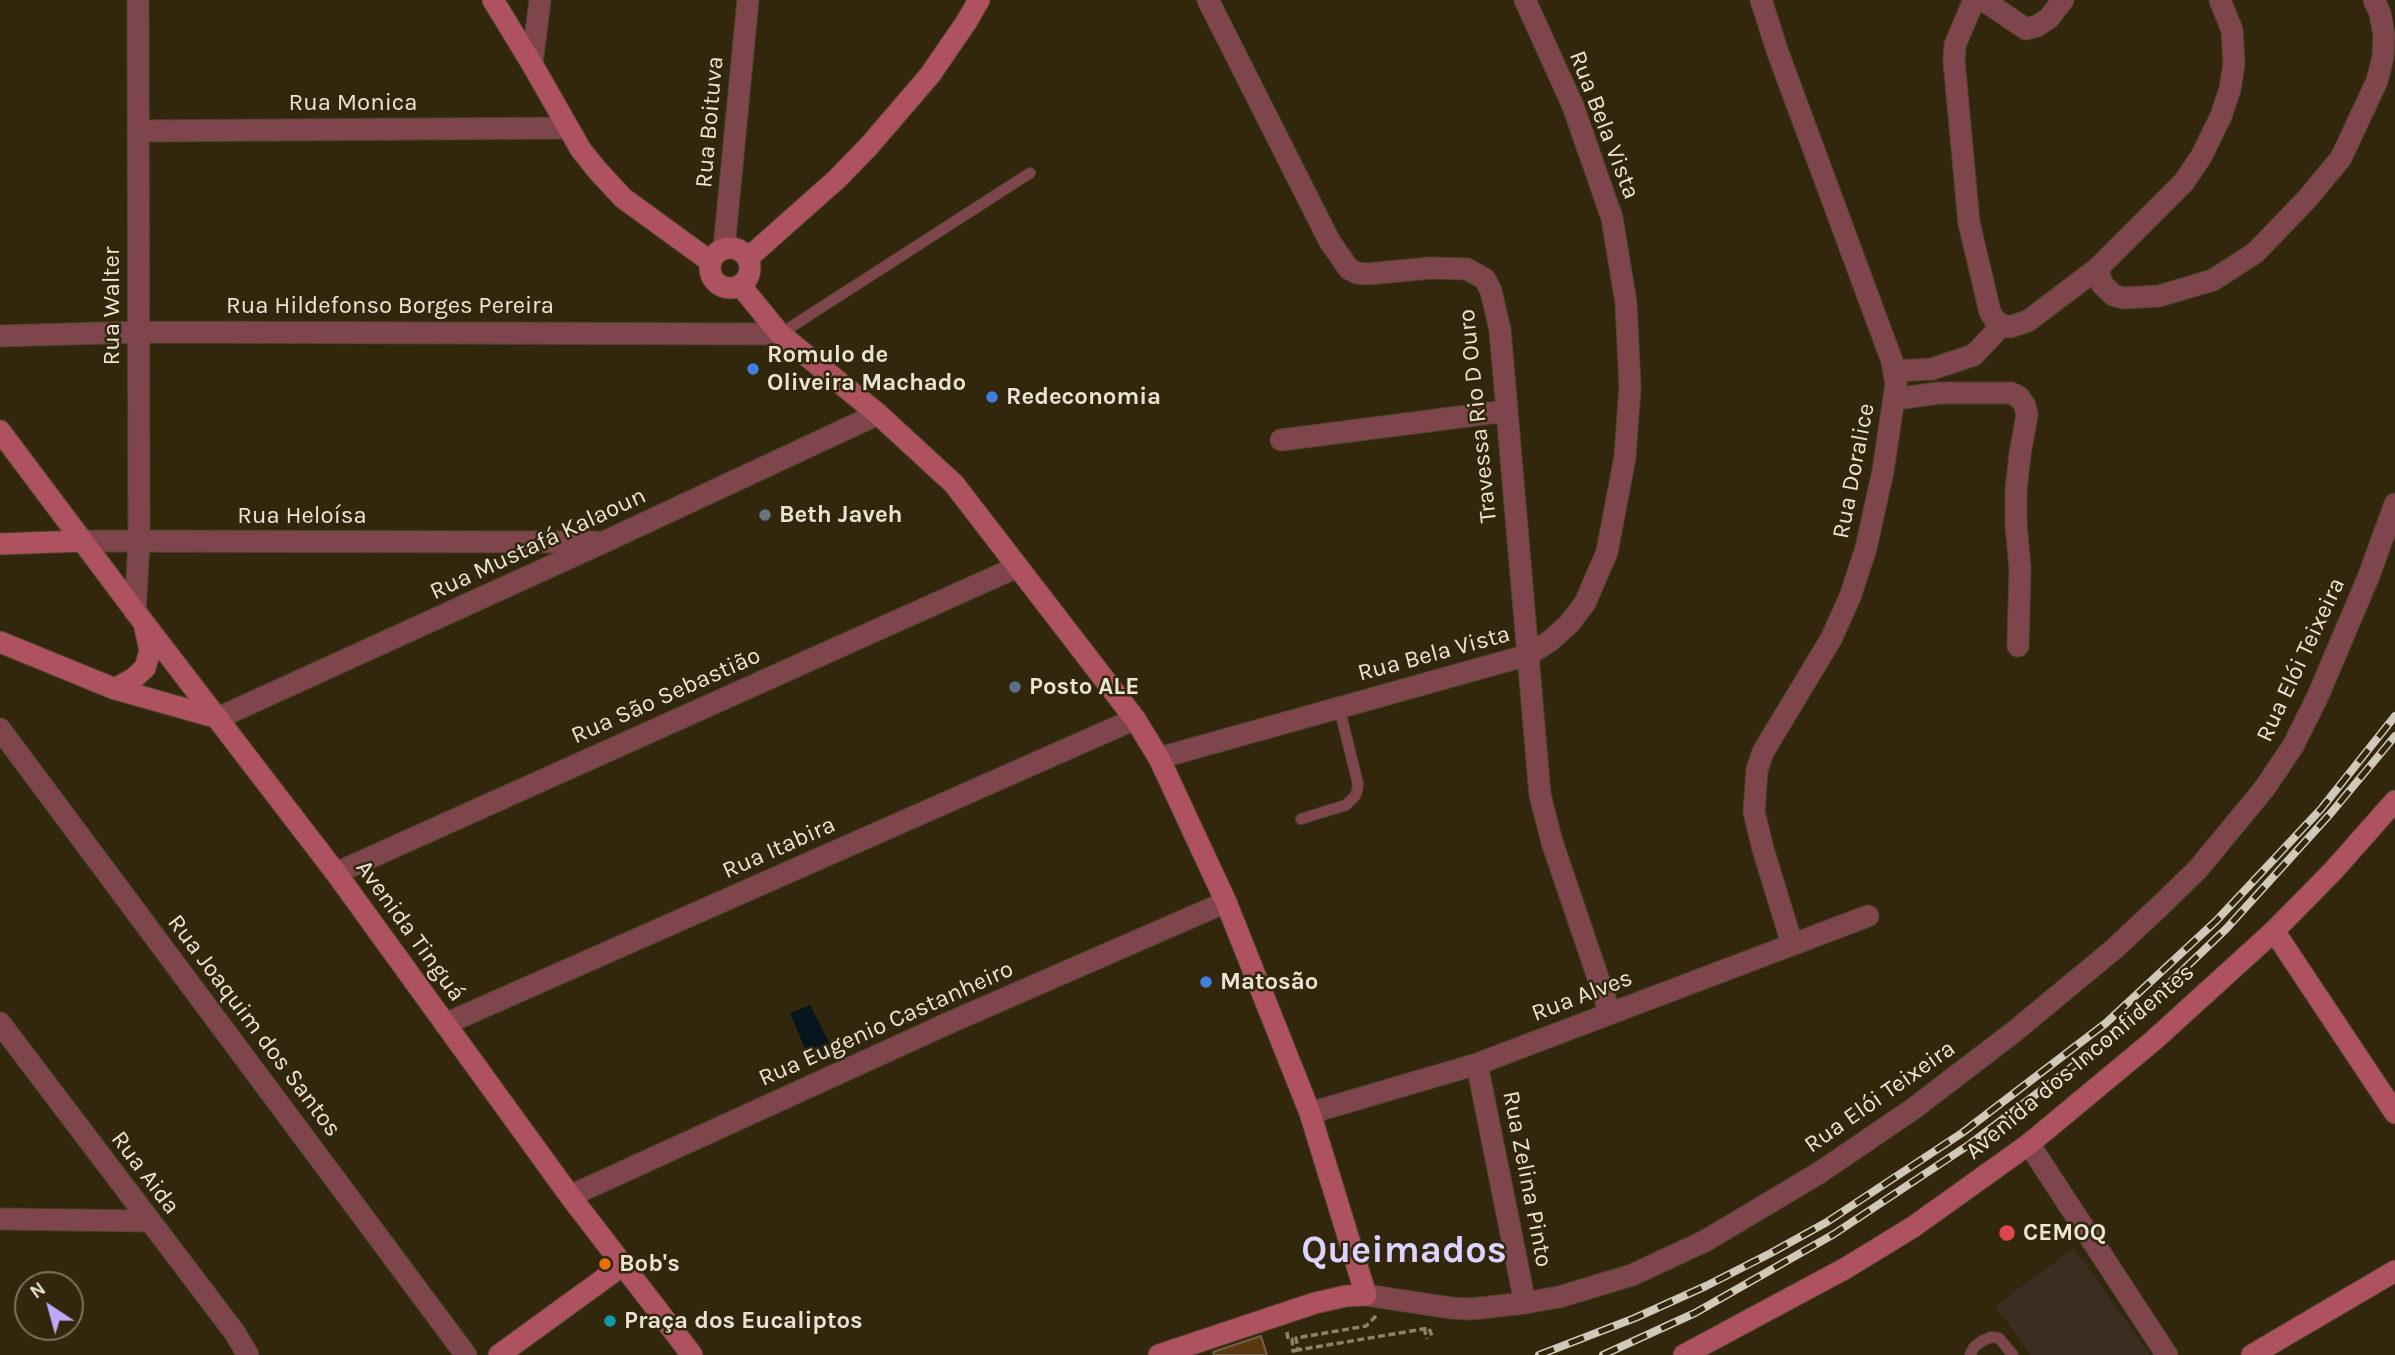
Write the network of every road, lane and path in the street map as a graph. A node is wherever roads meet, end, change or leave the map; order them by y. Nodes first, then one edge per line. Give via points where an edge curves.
1 (138, 0) edge
2 (493, 0) edge
3 (540, 0) edge
4 (748, 0) edge
5 (979, 0) edge
6 (1208, 0) edge
7 (1525, 0) edge
8 (1761, 0) edge
9 (1975, 0) edge
10 (1983, 0) edge
11 (2063, 0) edge
12 (2220, 0) edge
13 (2374, 0) edge
14 (533, 64) junction
15 (568, 128) junction
16 (138, 131) junction
17 (1030, 173) dead end
18 (718, 255) junction
19 (748, 258) junction
20 (2098, 268) junction
21 (740, 285) junction
22 (2002, 325) junction
23 (138, 332) junction
24 (780, 334) junction
25 (0, 337) edge
26 (1895, 371) junction
27 (1895, 399) junction
28 (1506, 411) junction
29 (878, 414) junction
30 (0, 431) edge
31 (1281, 440) dead end
32 (2393, 513) edge
33 (82, 541) junction
34 (139, 542) junction
35 (604, 542) junction
36 (0, 544) edge
37 (1017, 567) junction
38 (139, 618) junction
39 (0, 642) edge
40 (2018, 646) dead end
41 (1528, 655) junction
42 (115, 688) junction
43 (1339, 706) junction
44 (218, 718) junction
45 (1135, 719) junction
46 (0, 729) edge
47 (1159, 758) junction
48 (2395, 801) edge
49 (1301, 819) dead end
50 (336, 873) junction
51 (1226, 902) junction
52 (1868, 916) dead end
53 (2274, 931) junction
54 (1792, 944) junction
55 (1610, 1013) junction
56 (0, 1023) edge
57 (445, 1024) junction
58 (1477, 1064) junction
59 (1310, 1113) junction
60 (2395, 1113) edge
61 (2029, 1144) junction
62 (570, 1196) junction
63 (0, 1219) edge
64 (148, 1221) junction
65 (622, 1265) junction
66 (2395, 1271) edge
67 (1366, 1295) junction
68 (1525, 1303) junction
69 (1366, 1326) dead end
70 (1430, 1338) dead end
71 (1288, 1339) dead end
72 (1298, 1350) junction
73 (1710, 1350) edge
74 (248, 1355) edge
75 (466, 1355) edge
76 (499, 1355) edge
77 (692, 1355) edge
78 (1159, 1355) edge
79 (1685, 1355) edge
80 (1970, 1355) edge
81 (2013, 1355) edge
82 (2167, 1355) edge
83 (2252, 1355) edge

1 - 16 street, Rua Walter
2 - 14 street
3 - 14 street
4 - 18 street, Rua Boituva
5 - 19 street via 930,75 869,146
6 - 28 street, Travessa Rio D Ouro via 1330,242 1349,269 1368,274 1449,267 1485,279 1500,330
7 - 41 street, Rua Bela Vista via 1573,106 1612,218 1626,303 1630,387 1625,457 1607,552 1577,614
8 - 26 street, Rua Doralice
9 - 22 street via 1955,45 1954,61 1969,223 1990,312
10 - 11 street via 2026,29 2049,18
12 - 20 street via 2232,30 2234,64 2221,116 2184,182
13 - 20 street via 2384,34 2383,57 2360,120 2341,158 2255,253 2213,280 2139,298 2123,298 2106,290
14 - 15 street
15 - 16 street, Rua Monica
15 - 18 street via 623,198
16 - 23 street, Rua Walter
17 - 24 lane
18 - 19 street via 738,249
18 - 21 street via 712,277 732,288
19 - 21 street via 750,273
20 - 22 street via 2028,321
21 - 24 street
22 - 26 street via 1973,355 1932,369
23 - 24 street, Rua Hildefonso Borges Pereira
23 - 25 street, Rua Hildefonso Borges Pereira
23 - 34 street, Rua Walter
24 - 29 street
26 - 27 street, Rua Doralice
27 - 40 street via 1938,393 2011,393 2025,406 2016,490
27 - 54 street, Rua Doralice via 1866,548 1850,597 1826,649 1756,770 1754,812
28 - 31 street
28 - 41 street, Travessa Rio D Ouro
29 - 35 street, Rua Mustafá Kalaoun
29 - 37 street via 954,484
30 - 33 street, Avenida Tinguá
32 - 68 street, Rua Elói Teixeira via 2293,746 2214,851 2114,948 1913,1109 1752,1215 1632,1275
33 - 34 street, Rua Heloísa
33 - 36 street, Rua Heloísa
33 - 38 street, Avenida Tinguá
34 - 35 street, Rua Heloísa
34 - 38 street, Rua Walter
35 - 44 street, Rua Mustafá Kalaoun
37 - 45 street
37 - 50 street, Rua São Sebastião
38 - 42 street via 149,641 149,659 141,673
38 - 44 street, Avenida Tinguá
39 - 42 street
41 - 43 street, Rua Bela Vista
41 - 55 street, Travessa Rio D Ouro via 1536,770 1545,818
42 - 44 street
43 - 47 street, Rua Bela Vista
43 - 49 lane via 1357,791 1346,805
44 - 50 street, Avenida Tinguá
45 - 47 street
45 - 57 street, Rua Itabira
46 - 75 street, Rua Joaquim dos Santos
47 - 51 street
48 - 53 street, Avenida dos Inconfidentes
50 - 57 street, Avenida Tinguá
51 - 59 street
51 - 62 street, Rua Eugenio Castanheiro
52 - 54 street, Rua Alves
53 - 60 street
53 - 61 street, Avenida dos Inconfidentes via 2153,1041
54 - 55 street, Rua Alves
55 - 58 street, Rua Alves
56 - 64 street, Rua Aida
57 - 62 street, Avenida Tinguá
58 - 59 street, Rua Alves
58 - 68 street, Rua Zelina Pinto
59 - 67 street
61 - 73 street, Avenida dos Inconfidentes via 1913,1227
61 - 82 street
62 - 65 street, Avenida Tinguá
63 - 64 street
64 - 74 street, Rua Aida
65 - 76 street
65 - 77 street, Avenida Tinguá
66 - 83 street
67 - 68 street, Rua Elói Teixeira via 1451,1308
67 - 78 street, Rua Elói Teixeira via 1315,1303
69 - 72 path via 1296,1338
70 - 72 path via 1429,1328 1424,1328
71 - 72 path via 1292,1339 1293,1351
73 - 79 street, Avenida dos Inconfidentes
80 - 81 lane via 1982,1340 1991,1337 1999,1338

